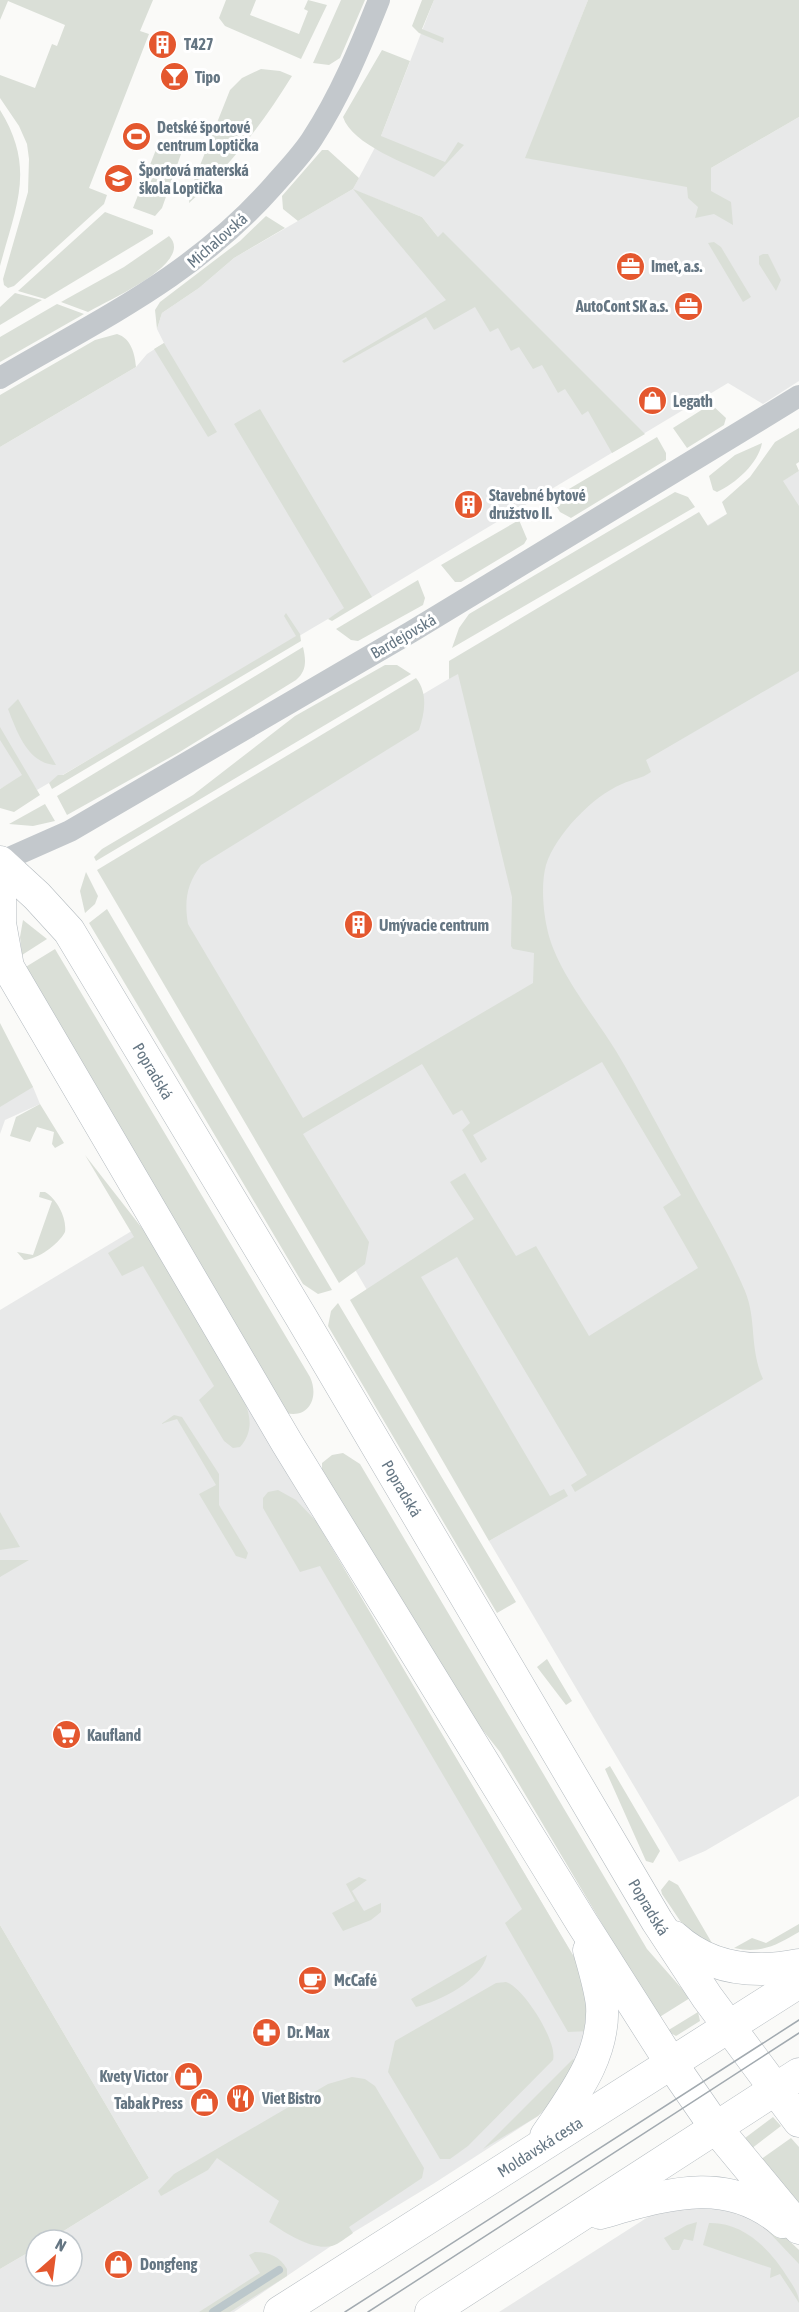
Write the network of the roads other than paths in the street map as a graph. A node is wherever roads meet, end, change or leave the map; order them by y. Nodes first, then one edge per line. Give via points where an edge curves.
1 (379, 0) edge
2 (0, 378) edge
3 (799, 396) edge
4 (0, 862) edge
5 (0, 882) edge
6 (657, 1922) junction
7 (582, 1923) junction
8 (799, 1965) edge
9 (799, 1982) edge
10 (729, 2027) junction
11 (671, 2063) junction
12 (786, 2082) edge
13 (799, 2121) edge
14 (716, 2128) junction
15 (537, 2148) junction
16 (571, 2222) junction
17 (799, 2228) edge
18 (799, 2235) edge
19 (280, 2312) edge
20 (431, 2312) edge

1 - 2 street, Michalovská via 355,60 312,139 262,199 218,243 121,310
3 - 4 street, Bardejovská via 411,632 70,831
4 - 6 street, Popradská via 69,931 302,1317
5 - 7 street via 0,922 8,967 42,1030 287,1443
6 - 8 street via 708,1960 759,1971
6 - 10 street, Popradská
7 - 11 street
7 - 15 street via 602,2003 599,2040 587,2073
9 - 10 street, Moldavská cesta
10 - 11 street, Moldavská cesta
10 - 12 street, Popradská
11 - 14 street
11 - 15 street, Moldavská cesta
12 - 13 street, Popradská
12 - 14 street
14 - 16 street
14 - 17 street
15 - 19 street, Moldavská cesta
16 - 18 street via 673,2194 712,2191 753,2203
16 - 20 street

